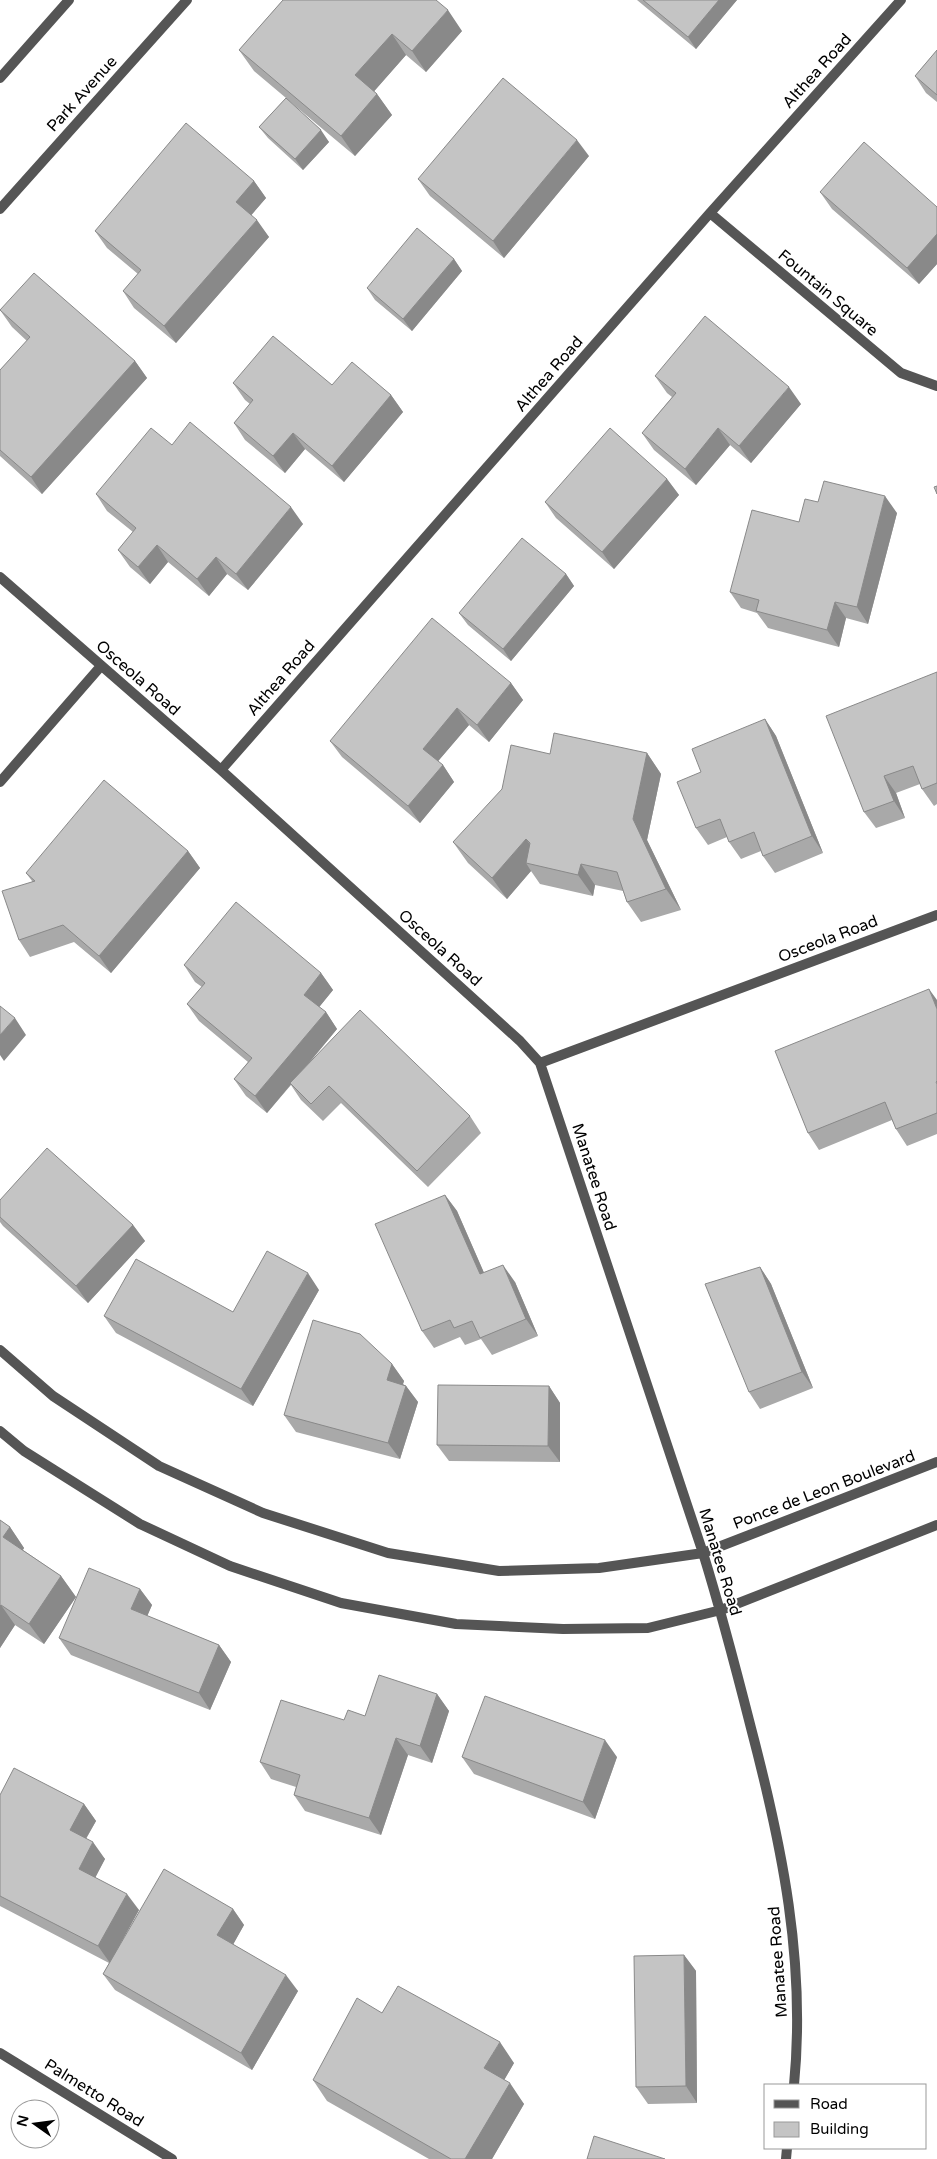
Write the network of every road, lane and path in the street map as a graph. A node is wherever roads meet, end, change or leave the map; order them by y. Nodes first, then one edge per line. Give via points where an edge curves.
1 (69, 0) edge
2 (187, 0) edge
3 (901, 0) edge
4 (0, 78) edge
5 (0, 209) edge
6 (710, 213) junction
7 (936, 384) edge
8 (0, 577) edge
9 (101, 666) junction
10 (221, 770) junction
11 (0, 782) edge
12 (937, 915) edge
13 (540, 1063) junction
14 (0, 1350) edge
15 (0, 1431) edge
16 (937, 1462) edge
17 (937, 1525) edge
18 (703, 1553) junction
19 (720, 1610) junction
20 (0, 2053) edge
21 (794, 2084) edge
22 (172, 2159) edge

1 - 4 street
2 - 5 street, Park Avenue
3 - 6 street, Althea Road
6 - 7 street, Fountain Square via 901,373
6 - 10 street, Althea Road
8 - 9 street, Osceola Road
9 - 10 street, Osceola Road
9 - 11 street
10 - 13 street, Osceola Road via 520,1041
12 - 13 street, Osceola Road
13 - 18 street, Manatee Road
14 - 18 street, Ponce de Leon Boulevard via 53,1396 159,1466 263,1513 388,1554 499,1571 599,1568
15 - 19 street via 24,1451 140,1524 230,1566 341,1603 456,1624 563,1629 648,1628
16 - 18 street, Ponce de Leon Boulevard
17 - 19 street
18 - 19 street, Manatee Road
19 - 21 street, Manatee Road via 776,1823 792,1921 798,2044
20 - 22 street, Palmetto Road

